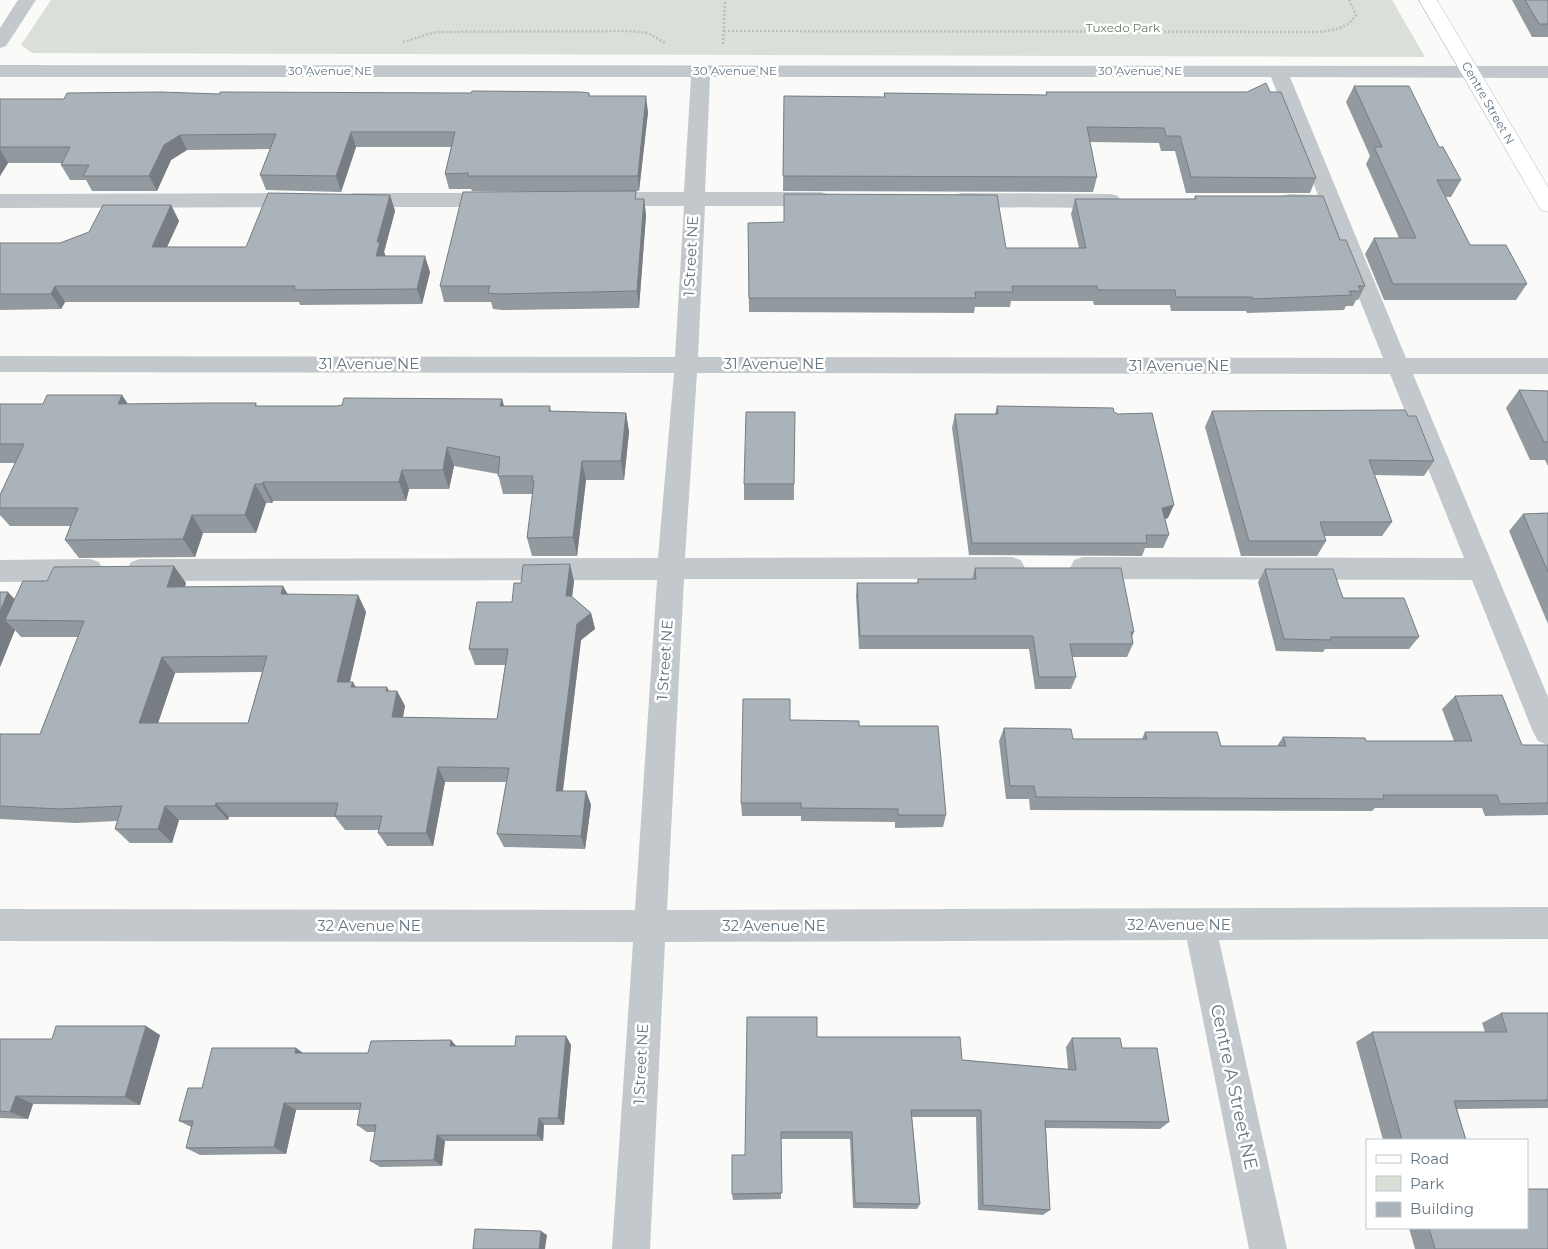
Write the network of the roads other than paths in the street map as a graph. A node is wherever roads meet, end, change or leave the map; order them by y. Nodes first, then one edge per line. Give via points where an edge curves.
1 (27, 0) edge
2 (1428, 0) edge
3 (0, 42) edge
4 (701, 70) junction
5 (0, 71) edge
6 (1278, 72) junction
7 (1470, 72) junction
8 (1548, 72) edge
9 (582, 199) edge
10 (694, 199) junction
11 (513, 200) edge
12 (841, 200) edge
13 (941, 200) edge
14 (0, 201) edge
15 (1131, 201) edge
16 (1270, 201) edge
17 (1330, 202) junction
18 (1548, 206) edge
19 (0, 364) edge
20 (686, 364) junction
21 (1548, 366) edge
22 (1397, 367) junction
23 (671, 568) junction
24 (1481, 569) junction
25 (0, 570) edge
26 (1548, 732) edge
27 (1548, 923) edge
28 (0, 925) edge
29 (1200, 925) junction
30 (649, 926) junction
31 (630, 1249) edge
32 (1268, 1249) edge

1 - 3 street
2 - 7 main road, Centre Street N
4 - 5 street, 30 Avenue NE
4 - 6 street, 30 Avenue NE
4 - 10 street, 1 Street NE
6 - 7 street, 30 Avenue NE
6 - 17 street
7 - 8 street, 30 Avenue NE
7 - 18 main road, Centre Street N
9 - 10 street
10 - 12 street
10 - 20 street, 1 Street NE
11 - 14 street
13 - 15 street
16 - 17 street
17 - 22 street
19 - 20 street, 31 Avenue NE
20 - 22 street, 31 Avenue NE
20 - 23 street, 1 Street NE
21 - 22 street, 31 Avenue NE
22 - 24 street
23 - 24 street
23 - 25 street
23 - 30 street, 1 Street NE
24 - 26 street
27 - 29 street, 32 Avenue NE
28 - 30 street, 32 Avenue NE
29 - 30 street, 32 Avenue NE
29 - 32 street, Centre A Street NE
30 - 31 street, 1 Street NE

